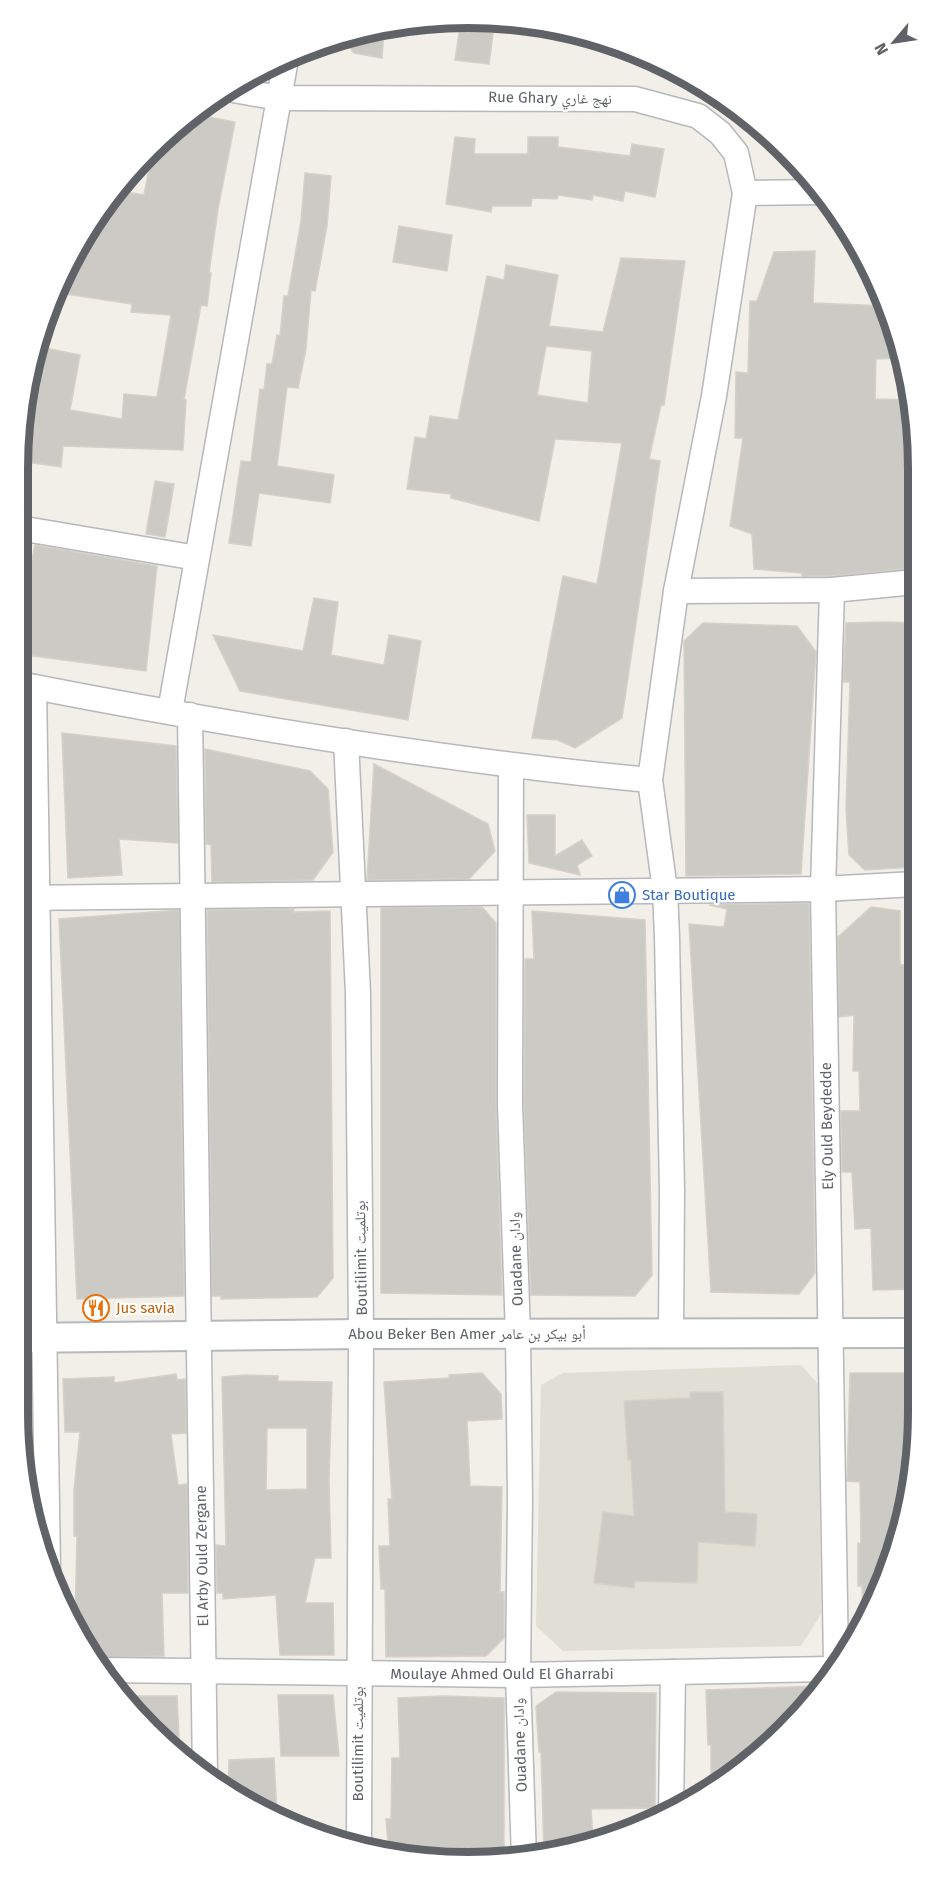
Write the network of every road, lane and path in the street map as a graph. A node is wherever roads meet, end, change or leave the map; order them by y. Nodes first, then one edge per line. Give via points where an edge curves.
1 (284, 69) edge
2 (241, 91) edge
3 (279, 98) junction
4 (810, 192) edge
5 (745, 193) junction
6 (28, 530) edge
7 (197, 558) junction
8 (908, 583) edge
9 (832, 590) junction
10 (676, 591) junction
11 (28, 686) edge
12 (180, 713) junction
13 (346, 741) junction
14 (511, 766) junction
15 (650, 780) junction
16 (908, 885) edge
17 (665, 890) junction
18 (823, 890) junction
19 (509, 892) junction
20 (352, 893) junction
21 (194, 897) junction
22 (28, 898) edge
23 (28, 1045) edge
24 (908, 1333) edge
25 (361, 1334) junction
26 (830, 1334) junction
27 (518, 1335) junction
28 (671, 1335) junction
29 (198, 1336) junction
30 (30, 1338) edge
31 (45, 1534) edge
32 (836, 1653) edge
33 (825, 1669) edge
34 (112, 1670) edge
35 (203, 1670) junction
36 (673, 1672) junction
37 (358, 1674) junction
38 (518, 1675) junction
39 (205, 1765) edge
40 (671, 1802) edge
41 (359, 1839) edge
42 (524, 1849) edge

1 - 3 street, El Arby Ould Zergane
2 - 3 street, Rue Ghary نهج غاري
3 - 5 street, Rue Ghary نهج غاري via 635,99 698,116 720,133 736,153
3 - 7 street, El Arby Ould Zergane
4 - 5 street
5 - 10 street via 714,396
6 - 7 street
7 - 12 street, El Arby Ould Zergane
8 - 9 street
9 - 10 street
9 - 18 street, Ely Ould Beydedde
10 - 15 street
11 - 12 street
12 - 13 street
12 - 21 street, El Arby Ould Zergane
13 - 14 street
13 - 20 street, Boutilimit بوتلميت
14 - 15 street
14 - 19 street, Ouadane وادان
15 - 17 street
16 - 18 street
17 - 18 street
17 - 19 street
17 - 28 street
18 - 26 street, Ely Ould Beydedde
19 - 20 street
19 - 27 street, Ouadane وادان via 510,1104
20 - 21 street
20 - 25 street, Boutilimit بوتلميت via 358,993
21 - 22 street
21 - 29 street, El Arby Ould Zergane
23 - 30 street
24 - 26 street, Abou Beker Ben Amer أبو بيكر بن عامر
25 - 27 street, Abou Beker Ben Amer أبو بيكر بن عامر
25 - 29 street, Abou Beker Ben Amer أبو بيكر بن عامر
25 - 37 street, Boutilimit بوتلميت
26 - 28 street, Abou Beker Ben Amer أبو بيكر بن عامر
26 - 32 street, Ely Ould Beydedde
27 - 28 street, Abou Beker Ben Amer أبو بيكر بن عامر
27 - 38 street, Ouadane وادان
29 - 30 street, Abou Beker Ben Amer أبو بيكر بن عامر
29 - 35 street, El Arby Ould Zergane
30 - 31 street
33 - 36 street, Moulaye Ahmed Ould El Gharrabi
34 - 35 street, Moulaye Ahmed Ould El Gharrabi
35 - 37 street, Moulaye Ahmed Ould El Gharrabi
35 - 39 street, El Arby Ould Zergane
36 - 38 street, Moulaye Ahmed Ould El Gharrabi
36 - 40 street
37 - 38 street, Moulaye Ahmed Ould El Gharrabi
37 - 41 street, Boutilimit بوتلميت
38 - 42 street, Ouadane وادان

